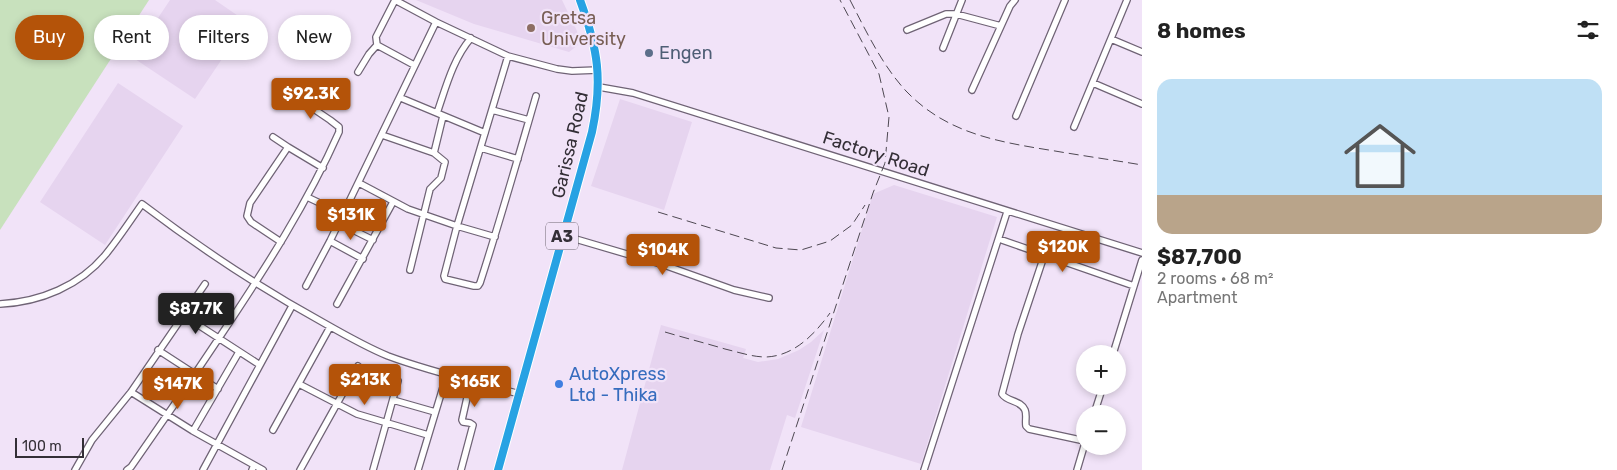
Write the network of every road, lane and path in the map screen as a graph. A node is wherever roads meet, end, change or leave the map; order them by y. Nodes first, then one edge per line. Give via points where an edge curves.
1 (395, 0) edge
2 (580, 0) edge
3 (962, 0) edge
4 (1015, 0) edge
5 (1065, 0) edge
6 (1127, 0) edge
7 (956, 14) junction
8 (436, 22) junction
9 (1001, 26) junction
10 (906, 30) dead end
11 (471, 38) junction
12 (1111, 40) junction
13 (377, 44) junction
14 (943, 48) dead end
15 (1142, 52) edge
16 (508, 56) junction
17 (414, 65) junction
18 (598, 70) junction
19 (358, 72) dead end
20 (1093, 83) junction
21 (599, 87) junction
22 (972, 90) dead end
23 (536, 96) dead end
24 (401, 98) junction
25 (299, 99) dead end
26 (1142, 104) edge
27 (492, 110) junction
28 (440, 115) junction
29 (1016, 116) dead end
30 (528, 120) junction
31 (1074, 127) dead end
32 (485, 133) junction
33 (382, 135) junction
34 (273, 137) dead end
35 (288, 147) junction
36 (481, 148) junction
37 (434, 152) junction
38 (518, 160) junction
39 (323, 168) junction
40 (359, 183) junction
41 (307, 196) junction
42 (393, 202) junction
43 (1007, 212) junction
44 (343, 214) junction
45 (424, 215) junction
46 (339, 223) junction
47 (457, 226) junction
48 (562, 235) junction
49 (495, 237) junction
50 (373, 240) junction
51 (999, 240) junction
52 (282, 242) junction
53 (330, 242) junction
54 (1142, 254) edge
55 (1044, 256) junction
56 (363, 259) junction
57 (1142, 260) edge
58 (410, 270) dead end
59 (255, 283) junction
60 (205, 284) dead end
61 (306, 286) dead end
62 (1134, 286) junction
63 (769, 298) dead end
64 (0, 304) edge
65 (337, 304) dead end
66 (292, 306) junction
67 (183, 315) junction
68 (330, 327) junction
69 (219, 337) junction
70 (1116, 345) edge
71 (158, 350) junction
72 (239, 352) junction
73 (260, 365) junction
74 (358, 366) dead end
75 (196, 374) junction
76 (447, 374) junction
77 (471, 380) junction
78 (398, 381) dead end
79 (299, 384) junction
80 (218, 389) junction
81 (130, 392) junction
82 (520, 394) junction
83 (393, 400) junction
84 (337, 403) junction
85 (435, 412) junction
86 (167, 416) junction
87 (387, 424) junction
88 (273, 430) dead end
89 (193, 431) junction
90 (428, 435) junction
91 (1076, 440) edge
92 (216, 445) junction
93 (1081, 455) edge
94 (253, 468) edge
95 (132, 469) edge
96 (75, 470) edge
97 (203, 470) edge
98 (263, 470) edge
99 (300, 470) edge
100 (373, 470) edge
101 (418, 470) edge
102 (460, 470) edge
103 (498, 470) edge
104 (924, 470) edge
105 (1076, 470) edge

1 - 8 street
1 - 13 street via 376,37
2 - 18 highway, Garissa Road / A3
3 - 7 street
4 - 9 street
5 - 29 street
6 - 12 street
7 - 9 street
7 - 10 street via 946,14
7 - 14 street
8 - 11 street
8 - 17 street
9 - 22 street
11 - 16 street
11 - 28 street via 456,61
12 - 15 street
12 - 20 street
13 - 17 street
13 - 19 street
16 - 18 street via 557,69
16 - 27 street
17 - 24 street
18 - 21 highway, Garissa Road / A3
20 - 26 street
20 - 31 street
21 - 43 street, Factory Road via 633,93
21 - 48 highway, Garissa Road / A3 via 592,132
23 - 30 street
24 - 28 street
24 - 33 street
25 - 39 street via 339,127
27 - 30 street
27 - 32 street
28 - 32 street
28 - 37 street
30 - 38 street
32 - 36 street
33 - 37 street
33 - 40 street
34 - 35 street
35 - 39 street
35 - 52 street via 247,210 251,222
36 - 38 street
36 - 47 street
37 - 45 street via 444,160 445,166 439,182 430,189
38 - 49 street
39 - 41 street
40 - 42 street
40 - 44 street
41 - 44 street
41 - 52 street
42 - 45 street
42 - 50 street
43 - 51 street
43 - 54 street, Factory Road
44 - 46 street
45 - 47 street
45 - 58 street
46 - 50 street
46 - 53 street
47 - 49 street
47 - 49 street via 444,276 448,281 478,286
48 - 63 street via 734,290
48 - 82 highway, Garissa Road / A3
50 - 56 street
51 - 55 street
51 - 104 street
52 - 59 street
53 - 56 street
53 - 61 street
55 - 62 street
55 - 91 street via 1002,394 1022,405 1026,426 1030,430
56 - 65 street
57 - 62 street
59 - 64 street via 142,204 106,254 70,284 29,301
59 - 66 street
59 - 69 street
60 - 67 street
62 - 70 street
66 - 68 street
66 - 73 street
67 - 69 street
67 - 71 street
68 - 76 street via 387,356
68 - 79 street
69 - 72 street
69 - 75 street
71 - 75 street
71 - 81 street
72 - 73 street
72 - 80 street
73 - 92 street
74 - 84 street
75 - 80 street
75 - 86 street
76 - 77 street
76 - 85 street
77 - 82 street
77 - 102 street via 462,420 473,425
78 - 83 street
79 - 84 street
79 - 88 street
80 - 89 street
81 - 86 street
81 - 96 street via 96,434
82 - 103 highway, Garissa Road / A3
83 - 85 street
83 - 87 street
84 - 87 street
84 - 99 street
85 - 90 street
86 - 89 street
86 - 95 street
87 - 90 street
87 - 100 street
89 - 92 street
90 - 101 street
92 - 94 street
92 - 97 street
93 - 105 street
94 - 98 street

